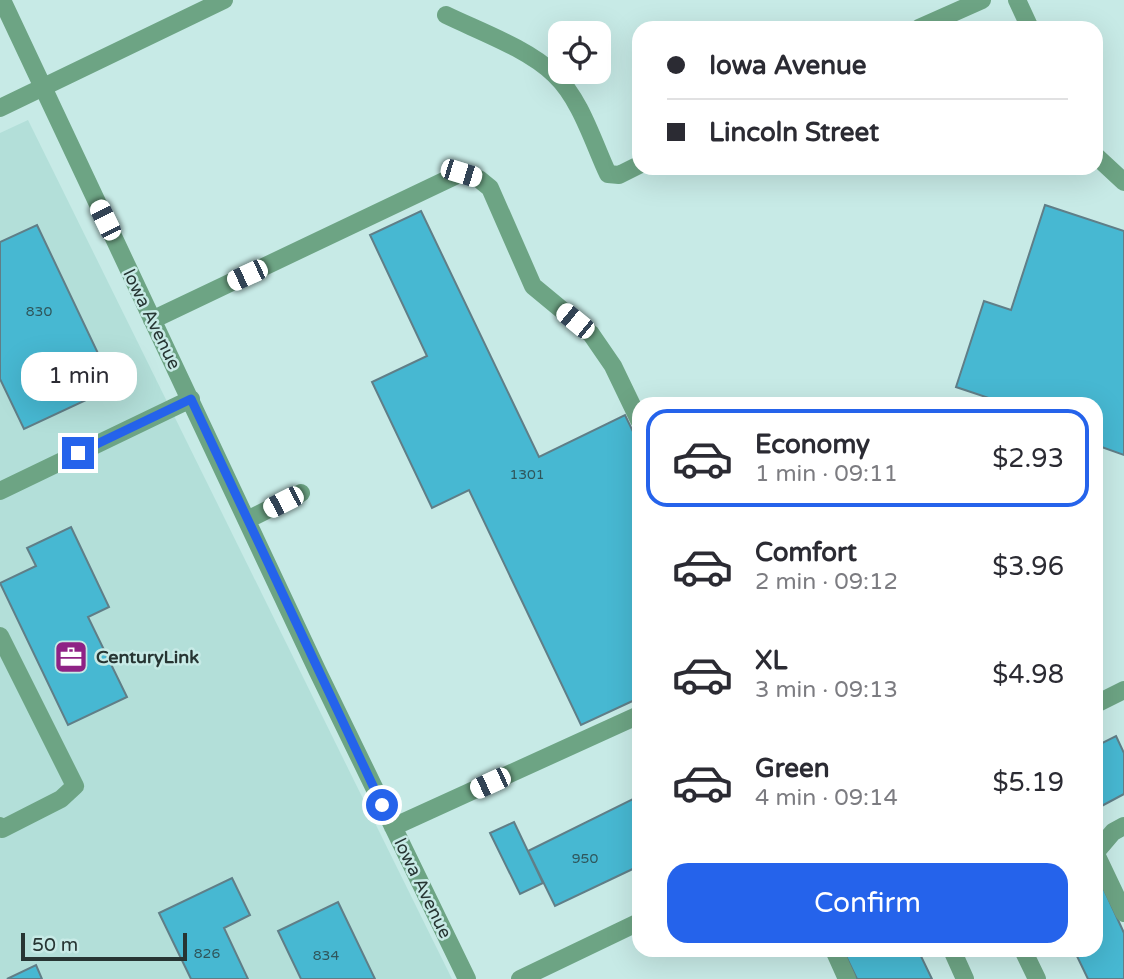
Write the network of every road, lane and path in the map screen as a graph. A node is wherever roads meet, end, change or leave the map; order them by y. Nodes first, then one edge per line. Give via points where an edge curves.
1 (2, 0) edge
2 (224, 0) edge
3 (982, 0) edge
4 (1017, 0) edge
5 (446, 15) dead end
6 (935, 21) edge
7 (1027, 21) edge
8 (41, 88) junction
9 (0, 108) edge
10 (1103, 162) edge
11 (632, 168) edge
12 (1124, 182) edge
13 (152, 320) junction
14 (191, 399) junction
15 (632, 405) edge
16 (0, 491) edge
17 (301, 493) dead end
18 (247, 520) junction
19 (0, 636) edge
20 (1124, 690) edge
21 (1103, 700) edge
22 (632, 718) edge
23 (0, 826) edge
24 (1124, 826) edge
25 (393, 827) junction
26 (1103, 844) edge
27 (1103, 868) edge
28 (1124, 913) edge
29 (632, 925) edge
30 (837, 957) edge
31 (955, 957) edge
32 (1026, 957) edge
33 (467, 979) edge
34 (520, 979) edge
35 (847, 979) edge
36 (965, 979) edge
37 (1037, 979) edge

1 - 8 street, Iowa Avenue
2 - 8 street
3 - 6 street
4 - 7 street
5 - 11 street via 555,74 571,96 608,174
8 - 9 street
8 - 13 street, Iowa Avenue
10 - 12 street
13 - 14 street, Iowa Avenue
13 - 15 street via 461,173 490,188 533,286 591,334
14 - 16 street
14 - 18 street, Iowa Avenue
17 - 18 street
18 - 25 street, Iowa Avenue
19 - 23 street via 75,786 61,799 2,830
20 - 21 street
22 - 25 street
24 - 26 street
25 - 33 street, Iowa Avenue
27 - 28 street
29 - 34 street
30 - 35 street
31 - 36 street
32 - 37 street

